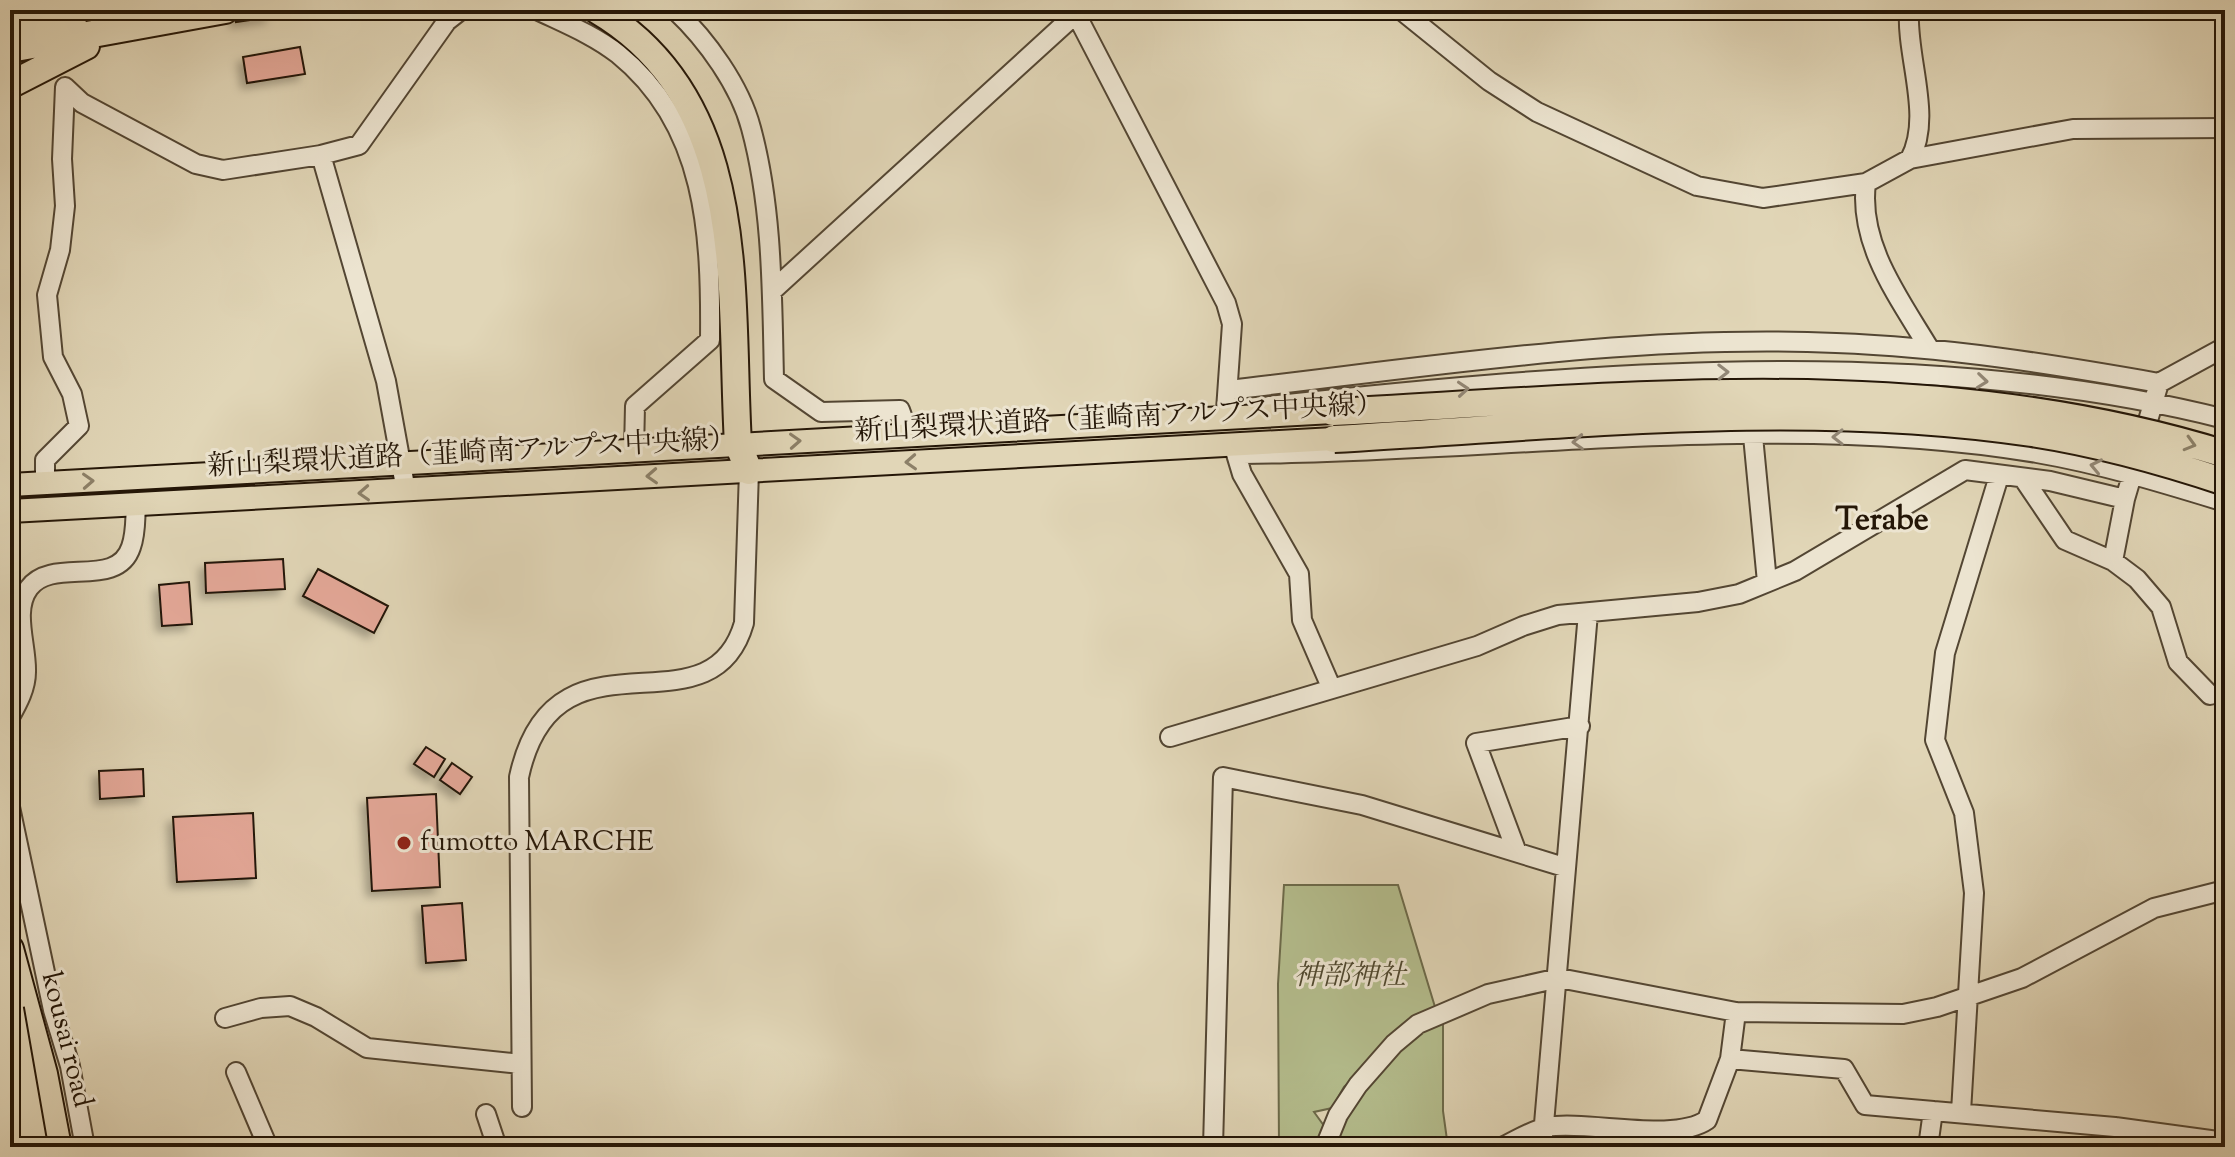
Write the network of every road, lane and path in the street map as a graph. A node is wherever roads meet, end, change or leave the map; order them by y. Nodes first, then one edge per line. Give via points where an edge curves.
1 (225, 10) edge
2 (461, 10) edge
3 (537, 10) edge
4 (597, 10) edge
5 (626, 10) edge
6 (675, 10) edge
7 (1401, 10) edge
8 (1909, 10) edge
9 (1078, 12) edge
10 (133, 18) edge
11 (10, 30) edge
12 (10, 49) edge
13 (10, 85) edge
14 (2225, 128) edge
15 (321, 155) junction
16 (1910, 159) junction
17 (1866, 183) junction
18 (772, 291) junction
19 (2225, 347) edge
20 (1929, 348) junction
21 (1228, 390) junction
22 (2155, 392) junction
23 (1226, 410) junction
24 (1333, 412) joint
25 (2225, 419) edge
26 (1051, 427) junction
27 (909, 435) junction
28 (1753, 436) junction
29 (1334, 439) joint
30 (747, 444) junction
31 (634, 451) junction
32 (1236, 454) junction
33 (2225, 454) edge
34 (989, 458) junction
35 (401, 465) junction
36 (749, 471) junction
37 (2131, 473) junction
38 (1999, 476) junction
39 (2023, 478) junction
40 (2225, 482) edge
41 (45, 483) junction
42 (10, 485) edge
43 (406, 491) junction
44 (2125, 499) junction
45 (2225, 502) edge
46 (136, 505) junction
47 (10, 511) edge
48 (2113, 561) junction
49 (1767, 582) junction
50 (1588, 613) junction
51 (1331, 687) junction
52 (2210, 695) dead end
53 (10, 717) edge
54 (1580, 726) junction
55 (1170, 737) dead end
56 (10, 807) edge
57 (1516, 850) junction
58 (1564, 867) junction
59 (2225, 890) edge
60 (10, 949) edge
61 (1559, 978) junction
62 (1970, 997) junction
63 (10, 1009) edge
64 (1736, 1012) junction
65 (225, 1018) dead end
66 (1730, 1059) junction
67 (521, 1064) junction
68 (70, 1066) junction
69 (236, 1072) dead end
70 (44, 1074) junction
71 (10, 1082) edge
72 (522, 1107) dead end
73 (1933, 1111) junction
74 (1961, 1112) junction
75 (486, 1114) dead end
76 (1547, 1127) junction
77 (2115, 1127) junction
78 (2225, 1142) edge
79 (34, 1147) edge
80 (58, 1147) edge
81 (85, 1147) edge
82 (268, 1147) edge
83 (497, 1147) edge
84 (1213, 1147) edge
85 (1325, 1147) edge
86 (1502, 1147) edge
87 (1542, 1147) edge
88 (1928, 1147) edge
89 (2112, 1147) edge

1 - 10 highway
2 - 15 street via 447,21 359,145
3 - 31 street via 616,53 641,75 678,125 694,163 707,242 710,340 635,406
4 - 30 highway via 644,45 671,74 706,138 726,219
5 - 30 highway via 689,73 719,130 731,169 741,218
6 - 18 street via 736,91 751,127
7 - 17 street via 1537,112 1697,186 1763,198
8 - 16 street via 1920,124
9 - 18 street
9 - 21 street via 1226,303 1232,324
10 - 11 highway
10 - 12 highway
10 - 13 highway
14 - 16 street via 2073,129
15 - 35 street via 386,381
15 - 41 street via 223,170 196,164 82,103 63,83 65,206 47,295 53,357 72,394 79,426 45,460
16 - 17 street
17 - 20 street via 1864,202 1874,246
18 - 27 street via 774,379 821,412 900,410
19 - 22 street
20 - 21 street via 1764,342 1595,349
20 - 22 street via 2029,360
21 - 23 street
23 -> 22 street via 1678,373 1921,374
22 - 25 street
22 - 37 street
23 - 26 street
24 - 26 main road, 新山梨環状道路（韮崎南アルプス中央線）
24 -> 33 highway, 新山梨環状道路（韮崎南アルプス中央線）, bridge via 1676,394 1882,394 2040,409
26 - 27 main road, 新山梨環状道路（韮崎南アルプス中央線）
30 -> 27 main road, 新山梨環状道路（韮崎南アルプス中央線）
28 -> 32 street
37 -> 28 street via 2038,453 1944,441
28 - 49 street
29 - 34 main road, 新山梨環状道路（韮崎南アルプス中央線）
29 - 40 highway, 新山梨環状道路（韮崎南アルプス中央線）, bridge via 1676,419 1879,419 2031,433 2108,448
30 - 31 main road, 新山梨環状道路（韮崎南アルプス中央線）
30 - 36 highway
31 - 35 main road, 新山梨環状道路（韮崎南アルプス中央線）
32 - 34 street
32 - 51 street via 1299,574 1302,620
34 -> 36 main road, 新山梨環状道路（韮崎南アルプス中央線）
41 -> 35 main road, 新山梨環状道路（韮崎南アルプス中央線）
35 - 43 street
36 -> 43 main road, 新山梨環状道路（韮崎南アルプス中央線）
36 - 67 street via 744,623 727,657 698,678 622,682 582,691 547,714 524,752 519,777
37 - 44 street
37 - 45 street
38 - 39 street
38 - 49 street via 1965,470 1944,479 1795,571
38 - 62 street via 1945,653 1935,740 1964,813 1974,893
39 - 44 street
39 - 48 street via 2065,540
41 - 42 main road, 新山梨環状道路（韮崎南アルプス中央線）
43 -> 46 main road, 新山梨環状道路（韮崎南アルプス中央線）
44 - 48 street
46 - 47 main road, 新山梨環状道路（韮崎南アルプス中央線）
46 - 53 street via 130,551 121,562 108,569 53,574 30,586 21,616 26,672
48 - 52 street via 2161,607 2178,662
49 - 50 street via 1698,602
50 - 51 street via 1546,618 1477,646
50 - 54 street
51 - 55 street
54 - 57 street via 1476,743
54 - 58 street
56 - 68 street
57 - 58 street
57 - 84 street via 1362,805 1223,777
58 - 61 street
59 - 62 street via 2154,908 2022,978
60 - 70 highway, kousai road
61 - 64 street
61 - 76 street
61 - 85 street via 1488,994 1418,1024 1358,1085
62 - 64 street via 1903,1014
62 - 74 street
63 - 79 highway, bridge
64 - 66 street
65 - 67 street via 290,1006 367,1048
66 - 73 street via 1844,1069 1865,1105
66 - 76 street via 1707,1120 1698,1126
67 - 72 street
68 - 70 street
68 - 81 street
69 - 82 street
70 - 71 street
70 - 80 highway, kousai road
73 - 74 street
73 - 88 street
74 - 77 street
75 - 83 street
76 - 86 street
76 - 87 street
77 - 78 street
77 - 89 street

